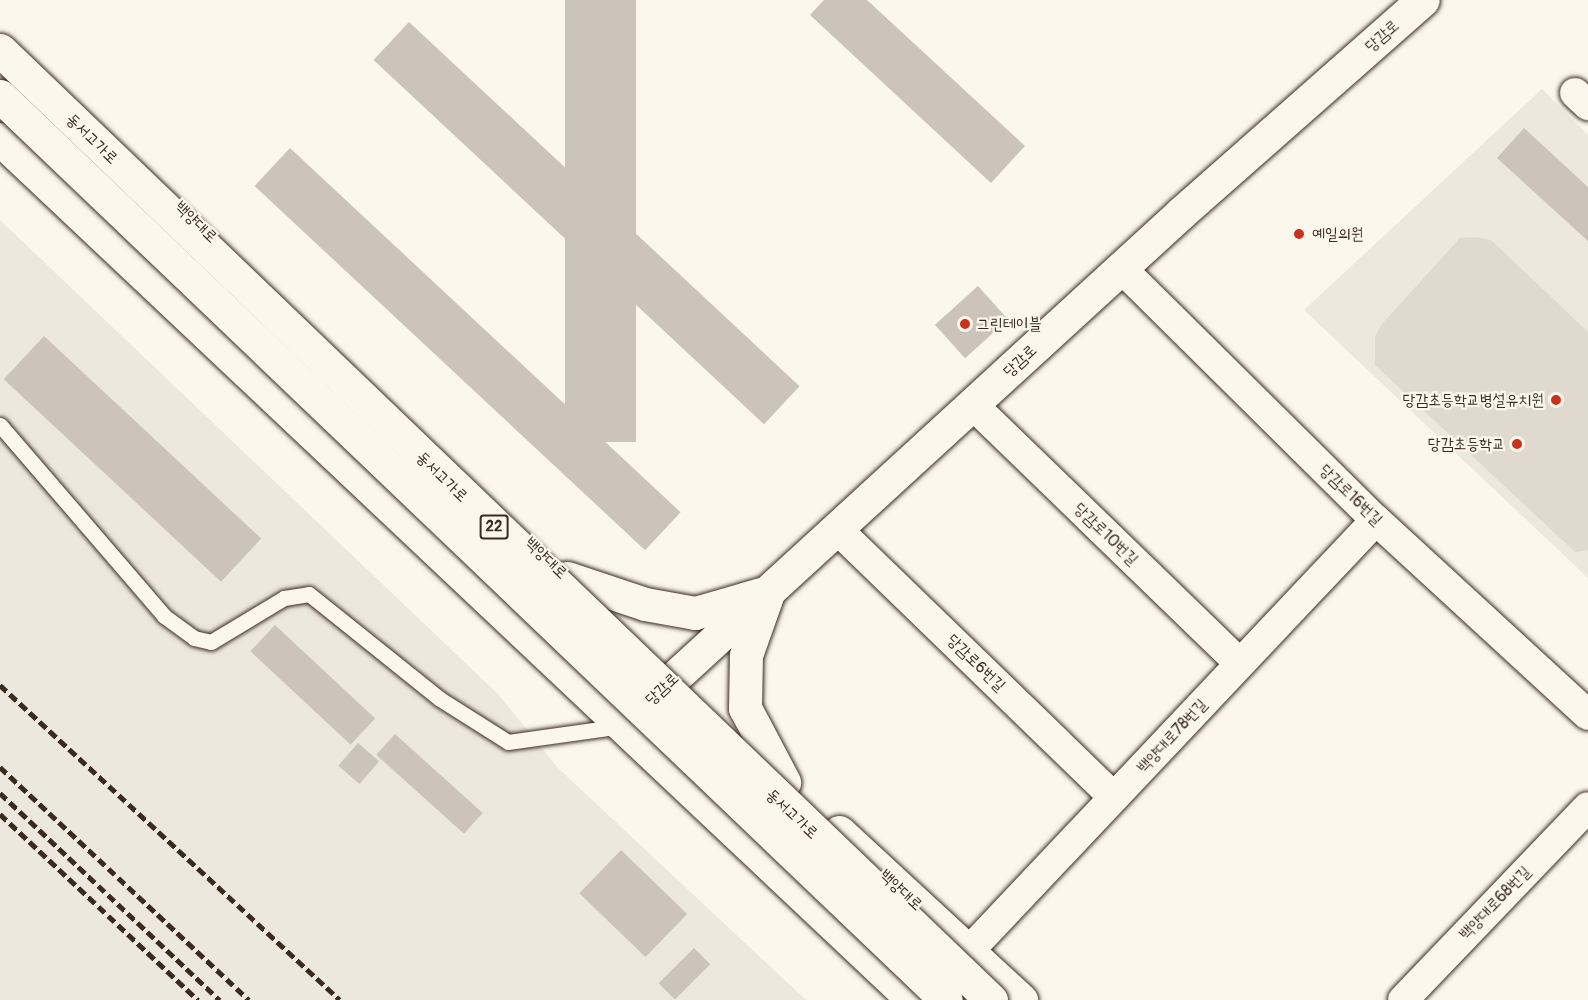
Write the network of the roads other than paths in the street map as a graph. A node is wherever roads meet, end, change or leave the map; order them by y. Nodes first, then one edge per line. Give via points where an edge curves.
1 (1415, 3) edge
2 (0, 36) edge
3 (0, 50) edge
4 (0, 96) edge
5 (0, 140) edge
6 (1121, 268) junction
7 (972, 404) junction
8 (0, 425) edge
9 (1376, 520) junction
10 (837, 529) junction
11 (567, 578) junction
12 (768, 592) junction
13 (1240, 664) junction
14 (672, 679) junction
15 (1588, 715) edge
16 (622, 726) junction
17 (784, 782) junction
18 (1114, 797) junction
19 (1588, 807) edge
20 (968, 952) junction
21 (913, 1000) edge
22 (946, 1000) edge
23 (991, 1000) edge
24 (1021, 1000) edge
25 (1403, 1000) edge

1 - 6 main road, 당감로
2 - 11 main road, 백양대로
3 - 23 main road, 동서고가로 / 22, bridge
4 - 22 main road, 동서고가로 / 22, bridge
5 - 16 main road
6 - 7 main road, 당감로
6 - 9 street, 당감로16번길
7 - 10 main road, 당감로
7 - 13 street, 당감로10번길
8 - 16 lane via 164,616 195,638 212,642 284,598 309,594 440,699 508,742
9 - 13 street, 백양대로78번길
9 - 15 street, 당감로16번길
10 - 12 main road, 당감로
10 - 18 street, 당감로6번길
11 - 12 main road via 645,604 695,613
11 - 14 main road, 백양대로
12 - 14 main road, 당감로
12 - 17 main road via 746,655 745,708
13 - 18 street, 백양대로78번길
14 - 16 main road, 당감로
14 - 17 main road, 백양대로
16 - 21 main road
17 - 20 main road, 백양대로
18 - 20 street, 백양대로78번길
19 - 25 street, 백양대로68번길
20 - 24 main road, 백양대로

